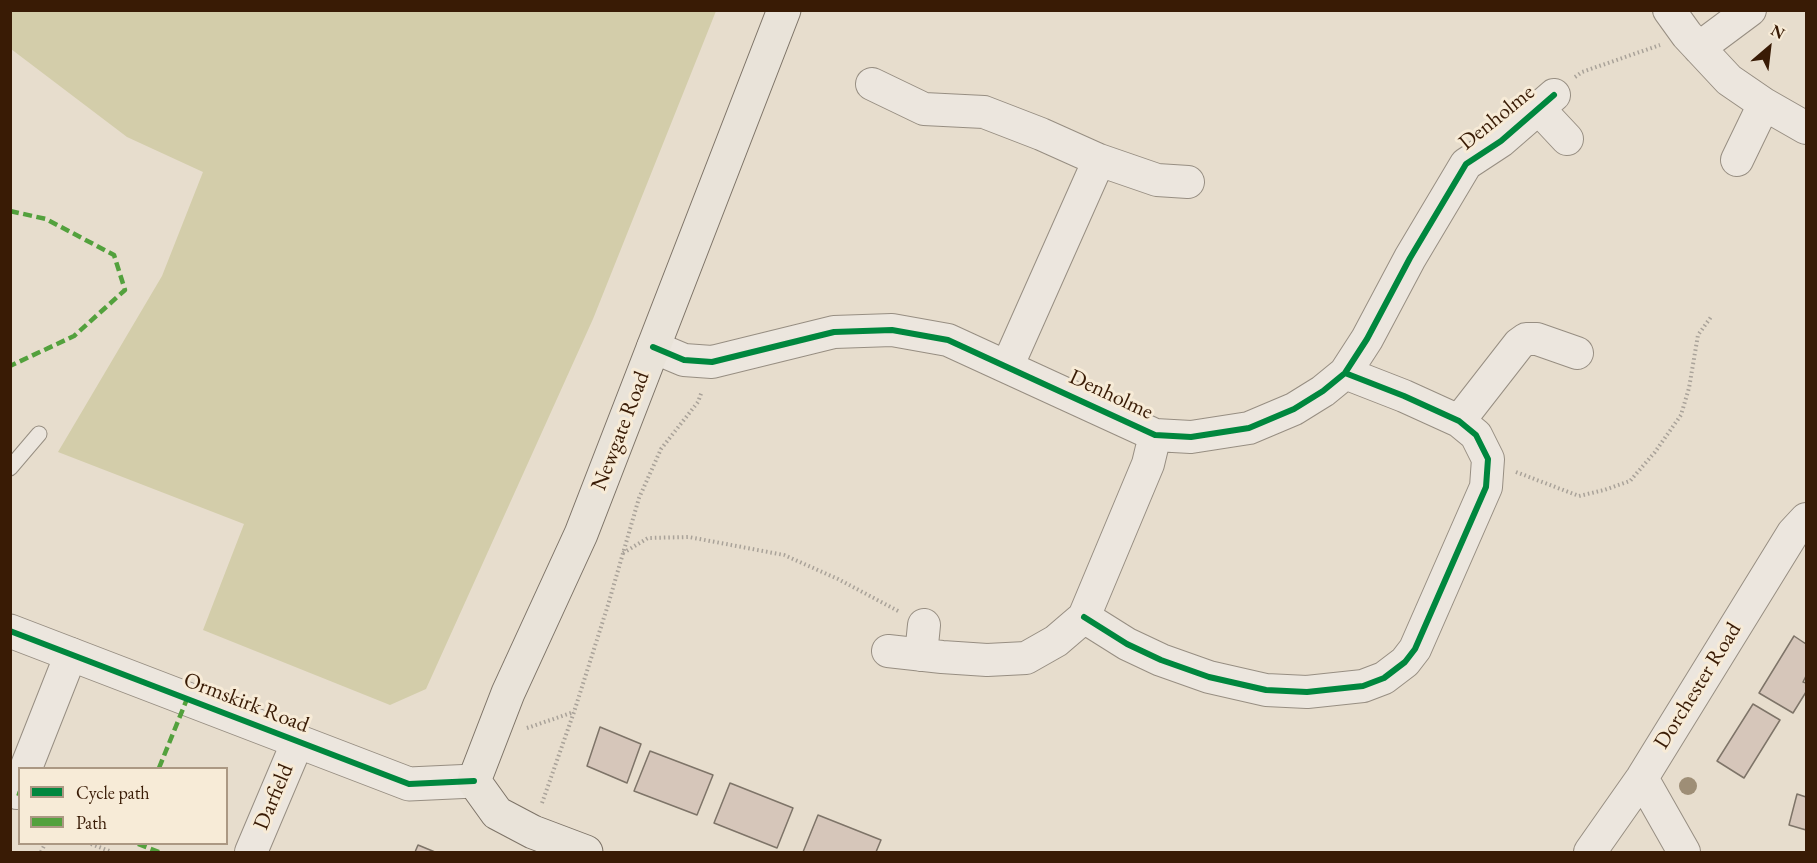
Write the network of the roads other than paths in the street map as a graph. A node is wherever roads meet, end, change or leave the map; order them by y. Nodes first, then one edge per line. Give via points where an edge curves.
1 (784, 10) edge
2 (1669, 10) edge
3 (1750, 10) edge
4 (1693, 41) junction
5 (889, 82) dead end
6 (1764, 104) junction
7 (1806, 128) edge
8 (1567, 139) dead end
9 (1737, 159) dead end
10 (1099, 160) junction
11 (1188, 182) dead end
12 (653, 347) junction
13 (1577, 353) dead end
14 (1007, 368) junction
15 (1345, 373) junction
16 (1459, 421) junction
17 (39, 434) dead end
18 (1155, 435) junction
19 (10, 468) edge
20 (1806, 519) edge
21 (1084, 617) junction
22 (10, 631) edge
23 (888, 651) dead end
24 (71, 654) junction
25 (298, 741) junction
26 (27, 767) edge
27 (1642, 778) junction
28 (474, 781) junction
29 (251, 852) edge
30 (586, 852) edge
31 (1590, 852) edge
32 (1684, 852) edge

1 - 12 main road, Newgate Road
2 - 4 street
3 - 4 street
4 - 6 street via 1729,80
5 - 10 street via 924,109 984,112
6 - 7 street
6 - 9 street
8 - 15 street, Denholme via 1546,102 1501,141 1466,164
10 - 11 street via 1156,180
10 - 14 street
12 - 14 street, Denholme via 684,360 712,362 834,332 892,330 948,340
12 - 28 main road, Newgate Road via 581,534 498,716
13 - 16 street via 1537,339 1521,327 1519,344
14 - 18 street, Denholme
15 - 16 street
15 - 18 street, Denholme via 1294,409 1249,428 1191,437
16 - 21 street via 1476,435 1488,459 1486,487 1415,649 1384,678 1363,686 1318,691 1266,690 1209,677 1161,660
17 - 19 lane
18 - 21 street, Denholme via 1148,464
20 - 27 street, Dorchester Road via 1793,533
21 - 23 street, Denholme via 1056,641 1026,658 987,660 923,640
22 - 24 street, Ormskirk Road
24 - 25 street, Ormskirk Road
24 - 26 street
25 - 28 street, Ormskirk Road via 409,784
25 - 29 street, Darfield
27 - 31 street, Dorchester Road
27 - 32 street
28 - 30 main road via 497,813

